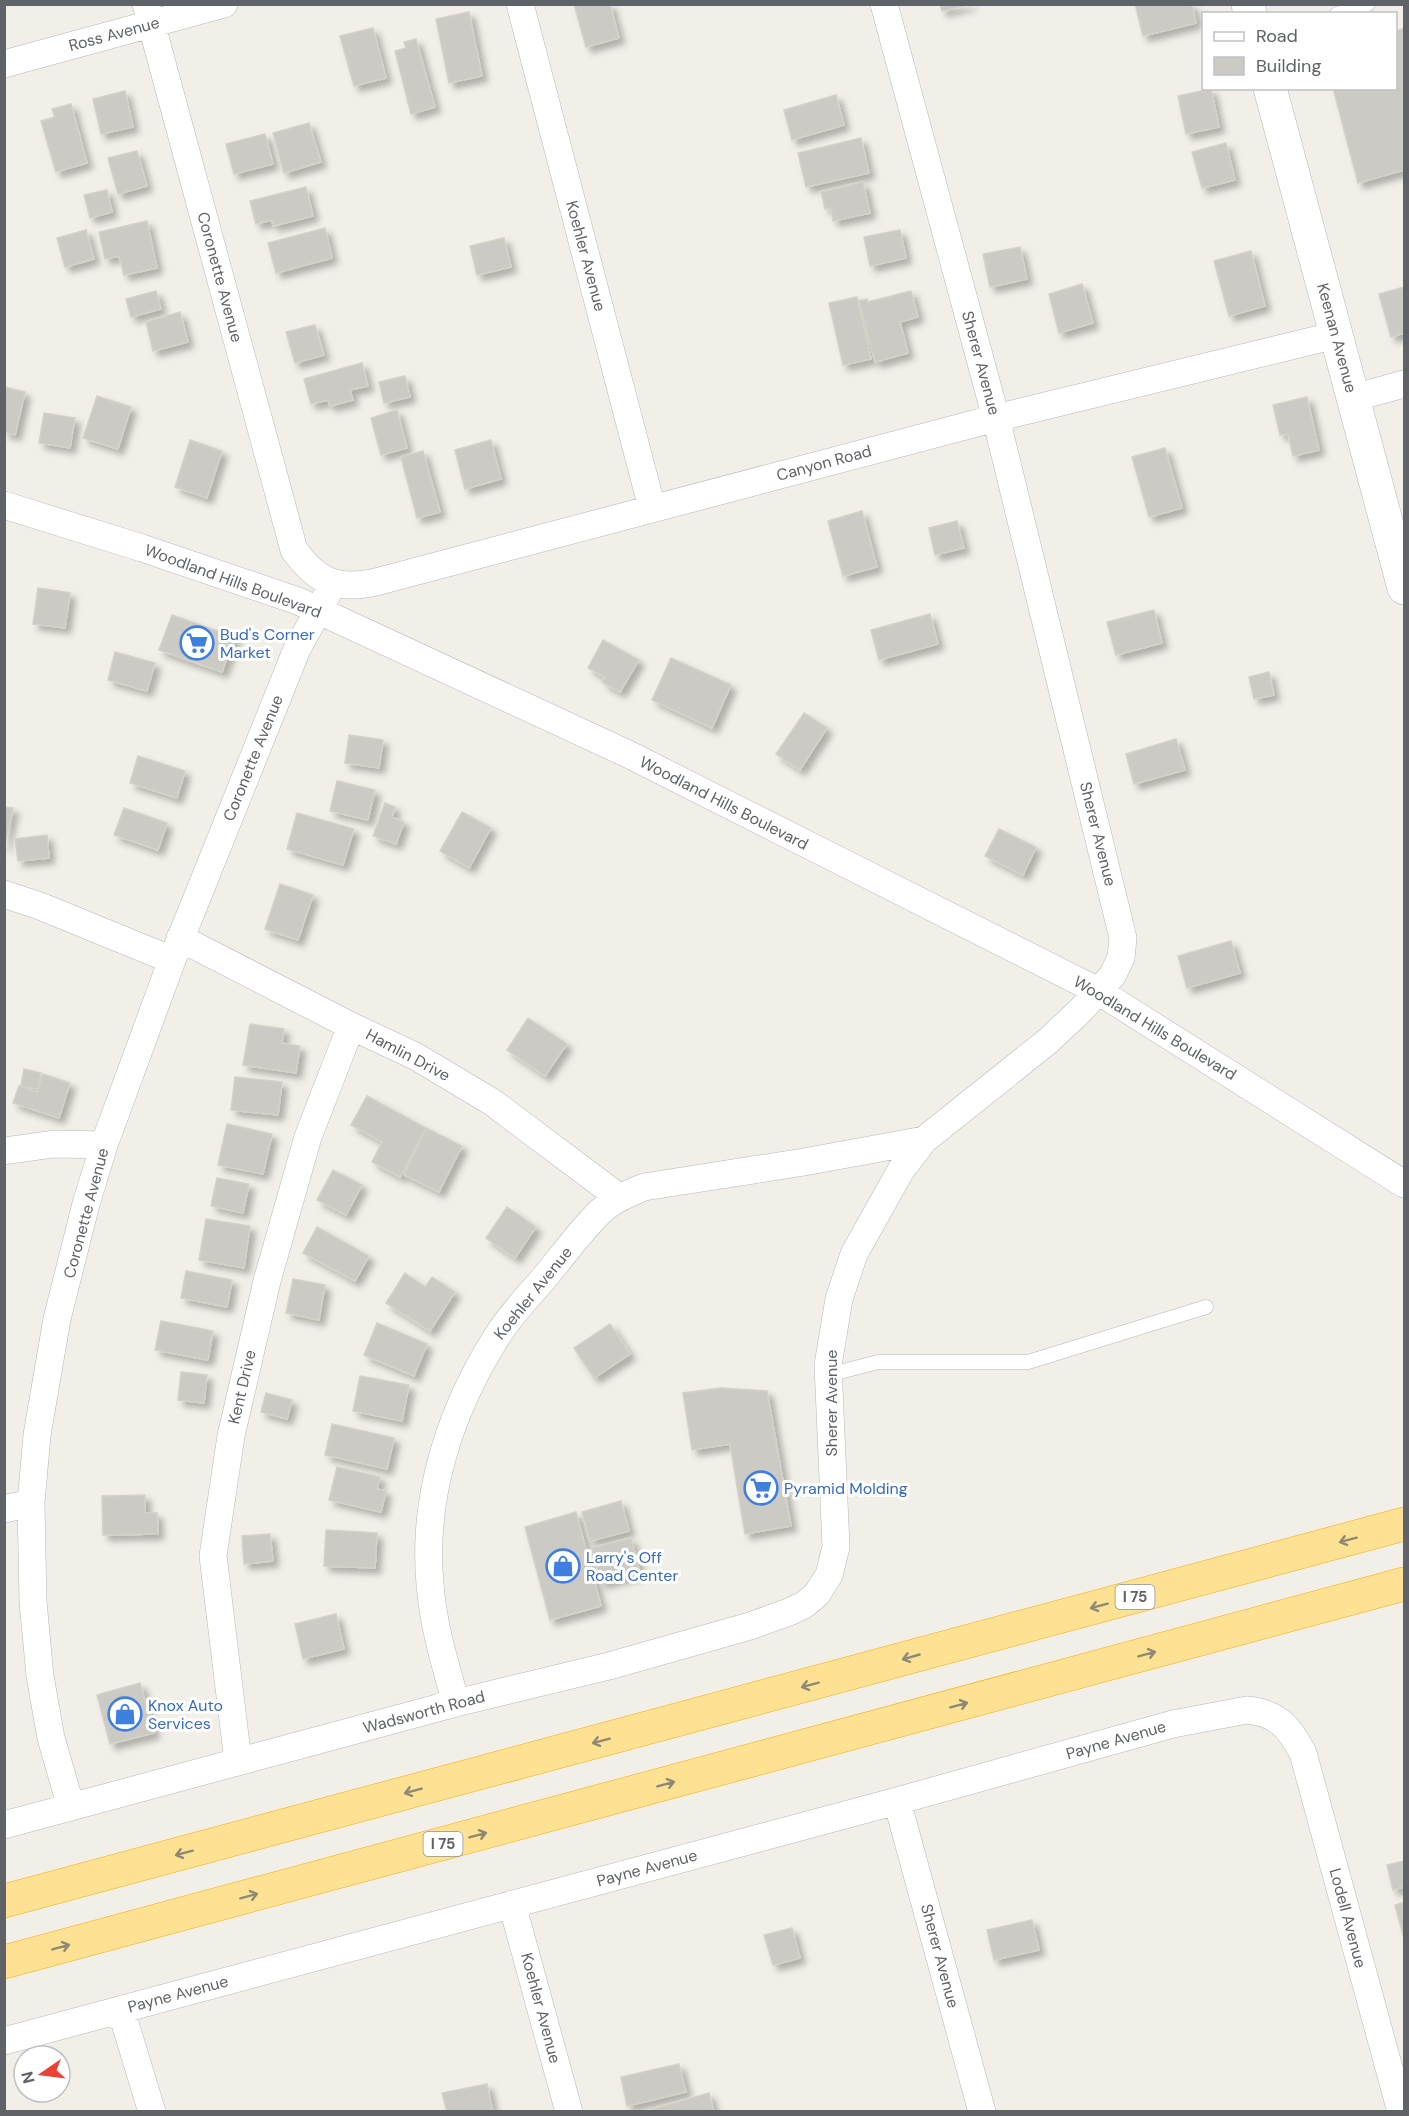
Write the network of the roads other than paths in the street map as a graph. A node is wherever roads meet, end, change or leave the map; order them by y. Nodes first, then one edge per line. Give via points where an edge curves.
1 (224, 4) edge
2 (520, 4) edge
3 (884, 4) edge
4 (1368, 4) edge
5 (1343, 12) edge
6 (149, 14) edge
7 (4, 64) edge
8 (1271, 90) edge
9 (1336, 335) junction
10 (1404, 384) edge
11 (1353, 398) junction
12 (996, 418) junction
13 (4, 505) edge
14 (652, 508) junction
15 (294, 550) junction
16 (325, 579) junction
17 (1404, 588) edge
18 (308, 606) junction
19 (4, 894) edge
20 (176, 949) junction
21 (1098, 991) junction
22 (351, 1026) junction
23 (924, 1140) junction
24 (104, 1145) junction
25 (4, 1151) edge
26 (1404, 1184) edge
27 (620, 1198) junction
28 (1206, 1307) dead end
29 (828, 1375) junction
30 (31, 1503) junction
31 (4, 1509) edge
32 (1404, 1524) edge
33 (829, 1575) joint
34 (1404, 1584) edge
35 (456, 1703) junction
36 (1287, 1728) joint
37 (238, 1761) junction
38 (897, 1801) junction
39 (71, 1807) junction
40 (4, 1825) edge
41 (4, 1901) edge
42 (512, 1904) junction
43 (4, 1962) edge
44 (121, 2010) junction
45 (4, 2041) edge
46 (152, 2112) edge
47 (569, 2112) edge
48 (982, 2112) edge
49 (1401, 2112) edge

1 - 6 street, Ross Avenue
2 - 14 street, Koehler Avenue
3 - 12 street, Sherer Avenue
4 - 5 lane
6 - 7 street, Ross Avenue
6 - 15 street, Coronette Avenue
8 - 9 street, Keenan Avenue
9 - 11 street, Keenan Avenue
9 - 12 street, Canyon Road
10 - 11 street
11 - 17 street, Keenan Avenue
12 - 14 street, Canyon Road
12 - 21 street, Sherer Avenue via 1123,938 1121,958
13 - 18 street, Woodland Hills Boulevard
14 - 16 street, Canyon Road via 372,583 356,586
15 - 16 street, Coronette Avenue via 306,567
15 - 18 street, Coronette Avenue
16 - 18 street, Coronette Avenue
18 - 20 street, Coronette Avenue via 297,649
18 - 21 street, Woodland Hills Boulevard via 628,754
19 - 20 street, Hamlin Drive
20 - 22 street, Hamlin Drive
20 - 24 street, Coronette Avenue
21 - 23 street, Sherer Avenue via 1048,1041
21 - 26 street, Woodland Hills Boulevard
22 - 27 street, Hamlin Drive via 415,1056 492,1102
22 - 37 street, Kent Drive via 305,1148 267,1281 231,1436 213,1556
23 - 27 street, Koehler Avenue via 644,1187
23 - 29 street, Sherer Avenue via 901,1170 854,1254 838,1299
24 - 25 street via 54,1144
24 - 30 street, Coronette Avenue via 57,1319
27 - 35 street, Koehler Avenue via 601,1211 497,1336 451,1429 433,1496 429,1583 436,1629
28 - 29 lane via 1028,1362 878,1362
29 - 33 street, Sherer Avenue via 836,1547
30 - 31 street
30 - 39 street, Coronette Avenue via 33,1602 40,1676 51,1738
32 -> 41 highway, I 75
33 - 35 street, Wadsworth Road via 804,1605 750,1626
43 -> 34 highway, I 75
35 - 37 street, Wadsworth Road
36 - 38 street, Payne Avenue via 1277,1719 1247,1710 1173,1724
36 - 49 street, Lodell Avenue via 1303,1753
37 - 39 street, Wadsworth Road
38 - 42 street, Payne Avenue
38 - 48 street, Sherer Avenue
39 - 40 street, Wadsworth Road
42 - 44 street, Payne Avenue
42 - 47 street, Koehler Avenue
44 - 45 street, Payne Avenue
44 - 46 street

